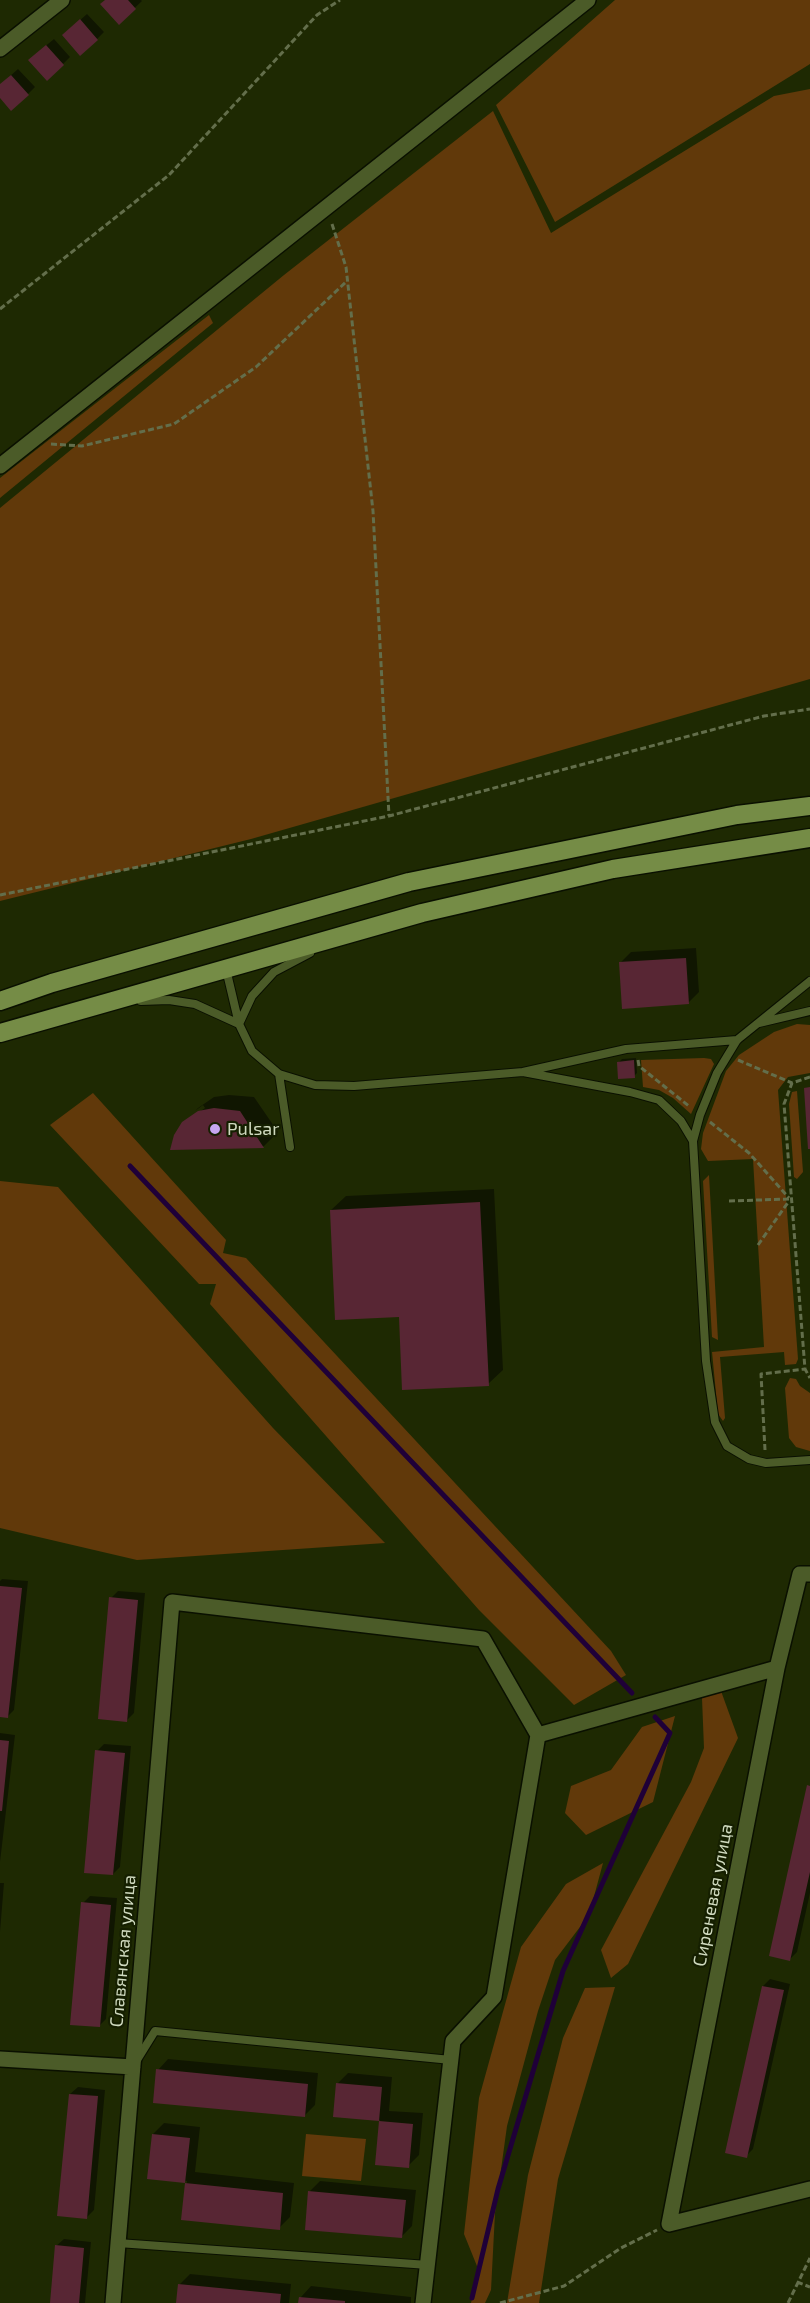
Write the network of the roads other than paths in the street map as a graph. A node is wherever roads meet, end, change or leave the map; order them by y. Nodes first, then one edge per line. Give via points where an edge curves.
1 (62, 0) edge
2 (588, 0) edge
3 (0, 49) edge
4 (0, 466) edge
5 (810, 806) edge
6 (810, 838) edge
7 (382, 924) junction
8 (219, 934) junction
9 (225, 967) junction
10 (810, 981) edge
11 (0, 1001) edge
12 (810, 1011) edge
13 (34, 1022) junction
14 (239, 1024) junction
15 (756, 1024) junction
16 (0, 1033) edge
17 (737, 1040) junction
18 (523, 1072) junction
19 (279, 1074) junction
20 (693, 1141) junction
21 (290, 1147) dead end
22 (810, 1460) edge
23 (805, 1574) edge
24 (777, 1668) junction
25 (538, 1735) junction
26 (0, 2059) edge
27 (451, 2060) junction
28 (133, 2067) junction
29 (810, 2189) edge
30 (118, 2243) junction
31 (428, 2265) junction
32 (113, 2303) edge
33 (423, 2303) edge

1 - 3 street
2 - 4 street
5 - 8 main road via 737,815 409,882
6 - 7 main road via 613,868
7 - 9 main road
7 - 14 lane via 304,955 274,972 252,996
8 - 9 main road
8 - 11 main road
9 - 13 main road
9 - 14 lane
10 - 15 lane
12 - 15 lane
13 - 14 lane via 146,1000 169,1000 195,1004
13 - 16 main road
14 - 19 lane via 252,1051
15 - 17 lane
17 - 18 lane via 626,1049
17 - 20 lane via 700,1114
18 - 19 lane via 354,1086 315,1085
18 - 20 lane via 659,1100 681,1121
19 - 21 lane
20 - 22 lane via 705,1354 715,1422 727,1446 749,1459 766,1463
23 - 24 street, Сиреневая улица
24 - 25 street
24 - 29 street, Сиреневая улица via 669,2224
25 - 27 street via 494,1997 453,2041
25 - 28 street, Славянская улица via 483,1639 172,1602
26 - 28 street
27 - 28 lane via 155,2031
27 - 31 street
28 - 30 street, Славянская улица
30 - 31 lane
30 - 32 street, Славянская улица
31 - 33 street

